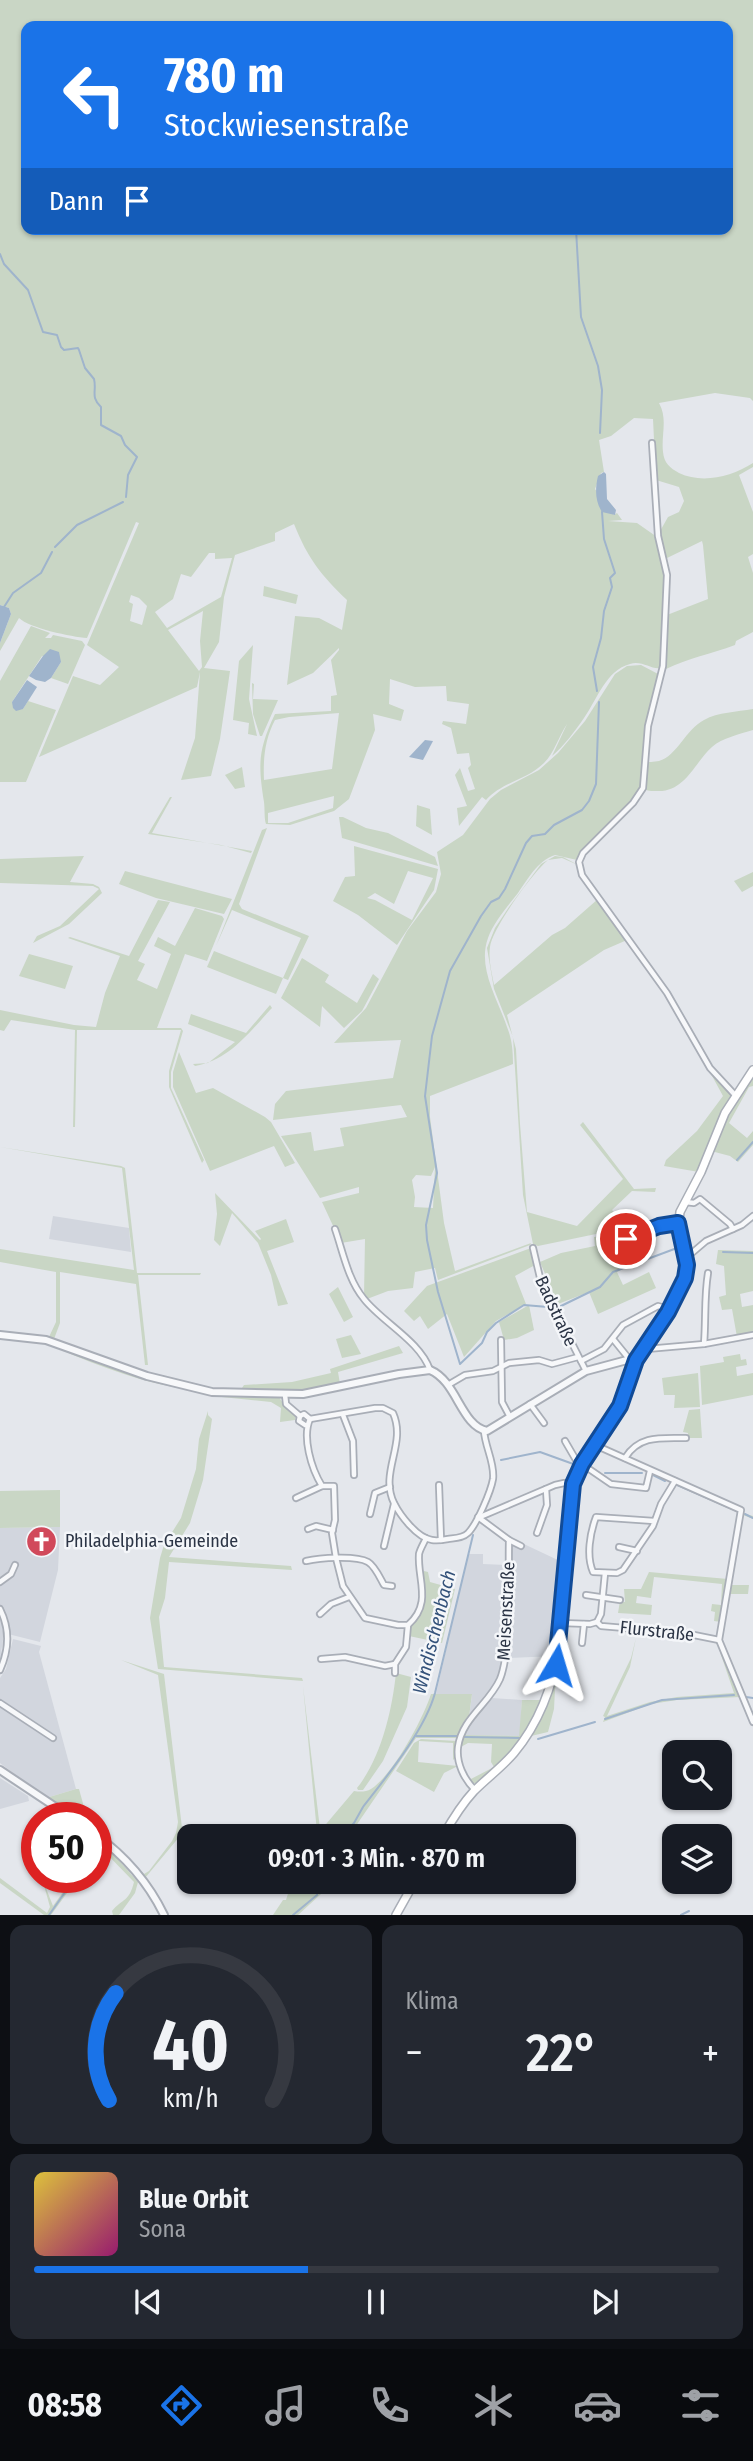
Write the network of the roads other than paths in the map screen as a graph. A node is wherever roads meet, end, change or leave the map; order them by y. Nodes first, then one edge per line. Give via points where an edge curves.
1 (652, 443) dead end
2 (753, 1070) edge
3 (736, 1095) junction
4 (685, 1202) junction
5 (753, 1216) edge
6 (678, 1223) junction
7 (335, 1229) dead end
8 (733, 1229) junction
9 (624, 1240) dead end
10 (533, 1248) dead end
11 (686, 1258) junction
12 (708, 1273) dead end
13 (669, 1310) junction
14 (0, 1335) edge
15 (753, 1335) edge
16 (613, 1339) junction
17 (501, 1340) dead end
18 (704, 1344) junction
19 (643, 1347) junction
20 (579, 1359) junction
21 (633, 1360) junction
22 (503, 1365) junction
23 (430, 1370) junction
24 (586, 1371) junction
25 (448, 1385) junction
26 (285, 1395) junction
27 (530, 1404) junction
28 (343, 1415) junction
29 (300, 1416) junction
30 (510, 1418) junction
31 (310, 1419) junction
32 (544, 1423) dead end
33 (305, 1425) junction
34 (484, 1431) junction
35 (685, 1438) dead end
36 (565, 1441) dead end
37 (595, 1445) junction
38 (624, 1459) junction
39 (582, 1464) junction
40 (650, 1471) junction
41 (354, 1475) dead end
42 (675, 1481) junction
43 (573, 1484) junction
44 (439, 1485) dead end
45 (322, 1486) junction
46 (390, 1487) junction
47 (546, 1489) junction
48 (296, 1497) dead end
49 (394, 1503) junction
50 (370, 1514) dead end
51 (479, 1517) junction
52 (654, 1521) junction
53 (308, 1529) dead end
54 (333, 1530) junction
55 (537, 1533) dead end
56 (426, 1538) junction
57 (441, 1540) junction
58 (509, 1540) junction
59 (521, 1545) dead end
60 (384, 1546) dead end
61 (620, 1548) dead end
62 (638, 1551) junction
63 (336, 1558) junction
64 (306, 1561) dead end
65 (15, 1565) dead end
66 (605, 1573) junction
67 (0, 1583) edge
68 (392, 1586) dead end
69 (586, 1595) dead end
70 (349, 1597) junction
71 (602, 1599) junction
72 (620, 1600) dead end
73 (0, 1609) edge
74 (320, 1614) dead end
75 (597, 1622) junction
76 (561, 1623) junction
77 (584, 1624) junction
78 (408, 1625) junction
79 (719, 1640) junction
80 (582, 1643) dead end
81 (321, 1659) dead end
82 (395, 1664) junction
83 (0, 1670) edge
84 (394, 1673) dead end
85 (0, 1703) edge
86 (753, 1722) edge
87 (52, 1738) dead end
88 (0, 1770) edge
89 (475, 1790) junction
90 (48, 1802) edge
91 (450, 1824) edge
92 (112, 1848) edge
93 (408, 1894) edge
94 (163, 1915) edge
95 (396, 1915) edge

1 - 3 street via 658,536 667,588 663,666 648,726 643,788 583,853 579,867 667,993 710,1068
2 - 3 main road
3 - 4 main road
4 - 6 main road
4 - 8 street via 700,1199
5 - 8 street
6 - 9 street
6 - 11 main road
7 - 23 street via 356,1289
8 - 11 street via 706,1241
10 - 20 street, Badstraße via 541,1282
11 - 13 main road via 685,1278
12 - 18 street
13 - 16 street via 658,1306 641,1314 623,1325
13 - 19 main road
14 - 26 street via 46,1340 147,1376 212,1392
15 - 18 street
16 - 20 street via 599,1352
16 - 21 street
17 - 22 street
18 - 19 street
19 - 21 main road
20 - 22 street
20 - 24 street, Badstraße
21 - 24 street
21 - 37 main road via 620,1406
22 - 25 street via 465,1375
22 - 30 street via 502,1402
23 - 25 street
23 - 26 street
24 - 27 street
25 - 34 street via 475,1426
26 - 29 street via 286,1404
27 - 30 street
27 - 32 street
28 - 31 street
28 - 41 street via 353,1441
28 - 46 street via 375,1408 393,1413 397,1436
29 - 31 street
29 - 33 street
30 - 34 street
31 - 33 street
33 - 45 street via 312,1465
34 - 51 street via 493,1480
35 - 38 street via 645,1440
36 - 39 street
37 - 38 street
37 - 39 main road
38 - 40 street
39 - 40 street via 613,1485 646,1488
39 - 43 main road
40 - 42 street
42 - 52 street
42 - 79 street via 741,1510
43 - 47 street via 564,1482
43 - 76 main road
44 - 57 street
45 - 48 street
45 - 54 street via 334,1486
46 - 49 street
46 - 50 street via 375,1493
47 - 51 street
47 - 55 street via 547,1505
49 - 56 street
49 - 60 street
51 - 57 street via 468,1533
51 - 58 street, Meisenstraße
52 - 62 street
52 - 66 street via 596,1517 591,1532 591,1569
53 - 54 street via 316,1525
54 - 63 street
56 - 57 street
56 - 78 street via 419,1553 422,1598
58 - 59 street, Meisenstraße
58 - 89 street, Meisenstraße via 502,1672 494,1690 467,1722 458,1746 459,1763
61 - 62 street
62 - 66 street via 621,1572
63 - 64 street
63 - 68 street via 369,1562 384,1585
63 - 70 street
65 - 67 street
66 - 71 street
69 - 71 street
70 - 74 street
70 - 78 street via 365,1618
71 - 72 street
71 - 75 street
73 - 83 street via 8,1638
75 - 77 street, Flurstraße
75 - 79 street, Flurstraße
76 - 77 street, Flurstraße
76 - 89 main road via 547,1694 522,1742
77 - 80 street
78 - 82 street via 406,1647
79 - 86 street
81 - 82 street via 345,1657
82 - 84 street
85 - 87 street
88 - 90 street
89 - 91 main road
92 - 94 street via 152,1893
93 - 95 main road

